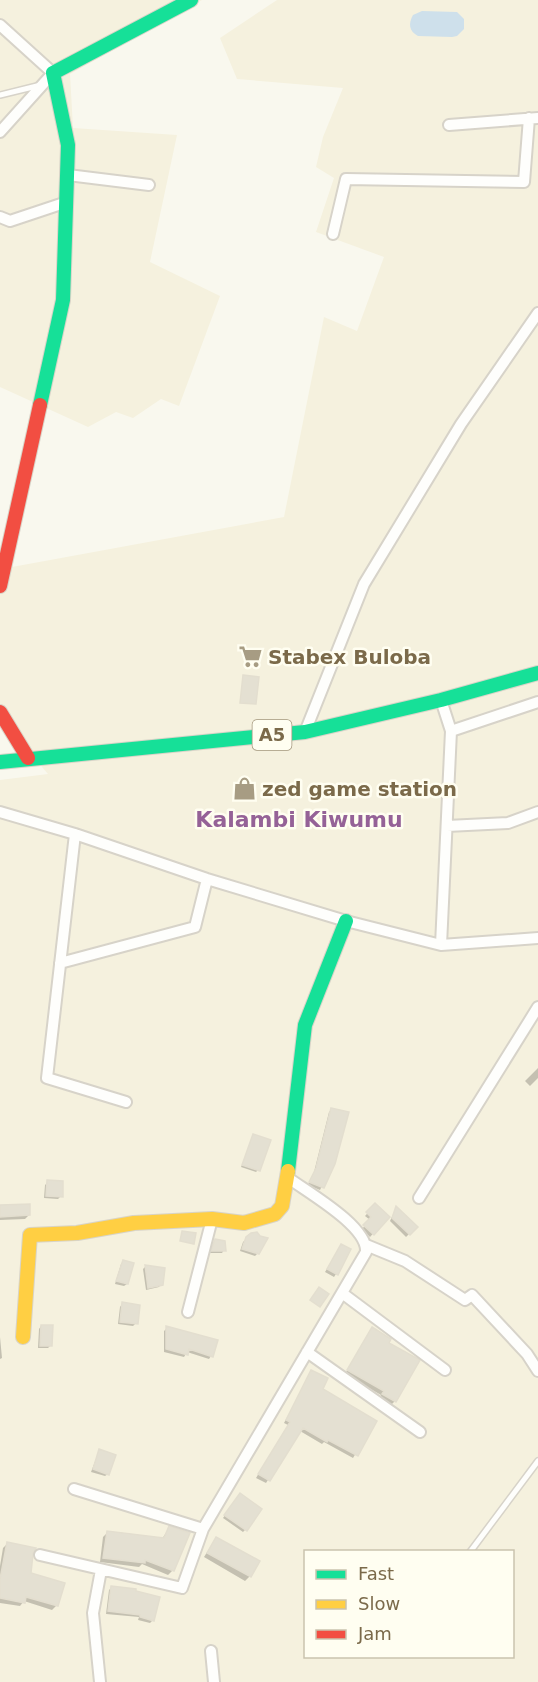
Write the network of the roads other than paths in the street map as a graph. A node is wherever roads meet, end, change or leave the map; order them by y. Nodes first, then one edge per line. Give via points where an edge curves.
1 (191, 0) edge
2 (0, 25) edge
3 (53, 73) junction
4 (42, 84) junction
5 (0, 94) edge
6 (534, 118) edge
7 (448, 125) dead end
8 (0, 132) edge
9 (68, 175) junction
10 (149, 185) dead end
11 (67, 202) junction
12 (0, 217) edge
13 (333, 234) dead end
14 (538, 313) edge
15 (0, 586) edge
16 (538, 673) edge
17 (441, 700) junction
18 (538, 702) edge
19 (0, 712) edge
20 (451, 731) junction
21 (305, 732) junction
22 (28, 758) junction
23 (0, 762) edge
24 (0, 812) edge
25 (538, 812) edge
26 (447, 826) junction
27 (75, 834) junction
28 (207, 879) junction
29 (346, 921) junction
30 (538, 938) edge
31 (441, 945) junction
32 (60, 963) junction
33 (538, 1007) edge
34 (126, 1102) dead end
35 (287, 1177) junction
36 (418, 1198) dead end
37 (212, 1219) junction
38 (366, 1245) junction
39 (342, 1293) junction
40 (188, 1312) dead end
41 (23, 1337) dead end
42 (307, 1353) junction
43 (445, 1370) dead end
44 (538, 1371) edge
45 (420, 1432) dead end
46 (538, 1461) edge
47 (74, 1489) dead end
48 (203, 1529) junction
49 (471, 1550) edge
50 (40, 1556) dead end
51 (101, 1569) junction
52 (211, 1652) dead end
53 (100, 1682) edge
54 (214, 1682) edge

1 - 3 street
2 - 3 street
3 - 4 street
3 - 9 street via 68,145
4 - 5 lane
4 - 8 street
6 - 7 street
6 - 13 street via 524,182 346,179
9 - 10 street
9 - 11 street
11 - 12 street via 10,221
11 - 15 street via 63,300
14 - 21 street via 461,424 364,584
16 - 17 street, A5
17 - 20 street
17 - 21 street, A5
18 - 20 street
19 - 22 street
20 - 26 street
21 - 22 street, A5
22 - 23 street, A5
24 - 27 street
25 - 26 street via 508,823
26 - 31 street
27 - 28 street
27 - 32 street
28 - 29 street
28 - 32 street via 195,927
29 - 31 street
29 - 35 street via 305,1025
30 - 31 street
32 - 34 street via 47,1078
33 - 36 street
35 - 37 street via 282,1206 275,1214 244,1223
35 - 38 street via 355,1227
37 - 40 street
37 - 41 street via 30,1235
38 - 39 street via 366,1252
38 - 44 street via 405,1261 465,1300 471,1295
39 - 42 street
39 - 43 street
42 - 45 street
42 - 48 street
46 - 49 lane
47 - 48 street
48 - 51 street via 182,1588
50 - 51 street
51 - 53 street via 93,1612
52 - 54 street

